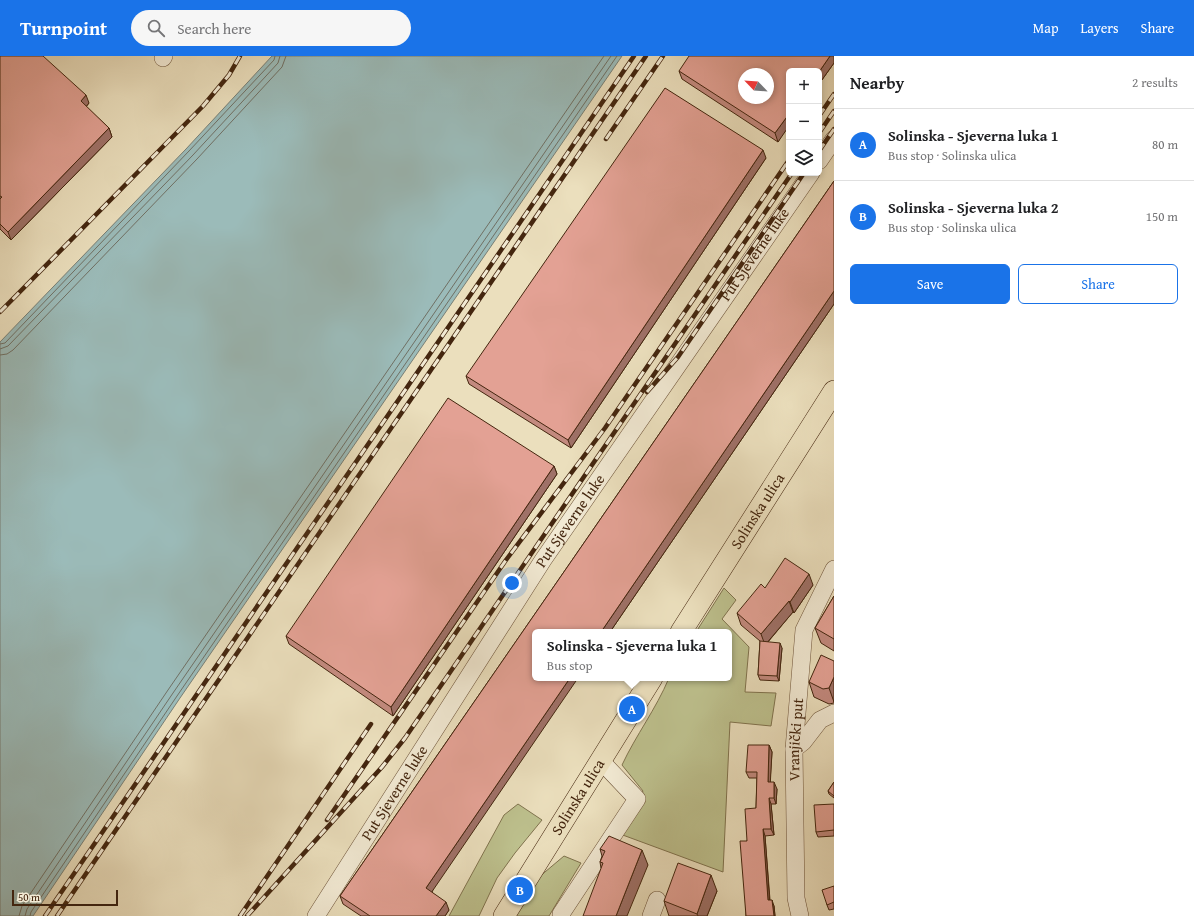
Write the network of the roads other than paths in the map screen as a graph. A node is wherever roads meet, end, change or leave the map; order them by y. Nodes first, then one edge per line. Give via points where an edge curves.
1 (834, 139) edge
2 (822, 157) edge
3 (809, 176) edge
4 (834, 391) edge
5 (834, 569) edge
6 (683, 629) edge
7 (650, 681) edge
8 (834, 713) edge
9 (794, 749) junction
10 (600, 760) junction
11 (561, 914) dead end
12 (316, 916) edge
13 (504, 916) edge
14 (800, 916) edge

1 - 2 street
3 - 12 street, Put Sjeverne luke via 543,560
4 - 6 main road, Solinska ulica
5 - 9 street, Vranjički put via 804,630
7 - 10 main road, Solinska ulica
8 - 9 street via 820,720 803,742
9 - 14 street, Vranjički put via 796,898
10 - 11 street via 637,799
10 - 13 main road, Solinska ulica

